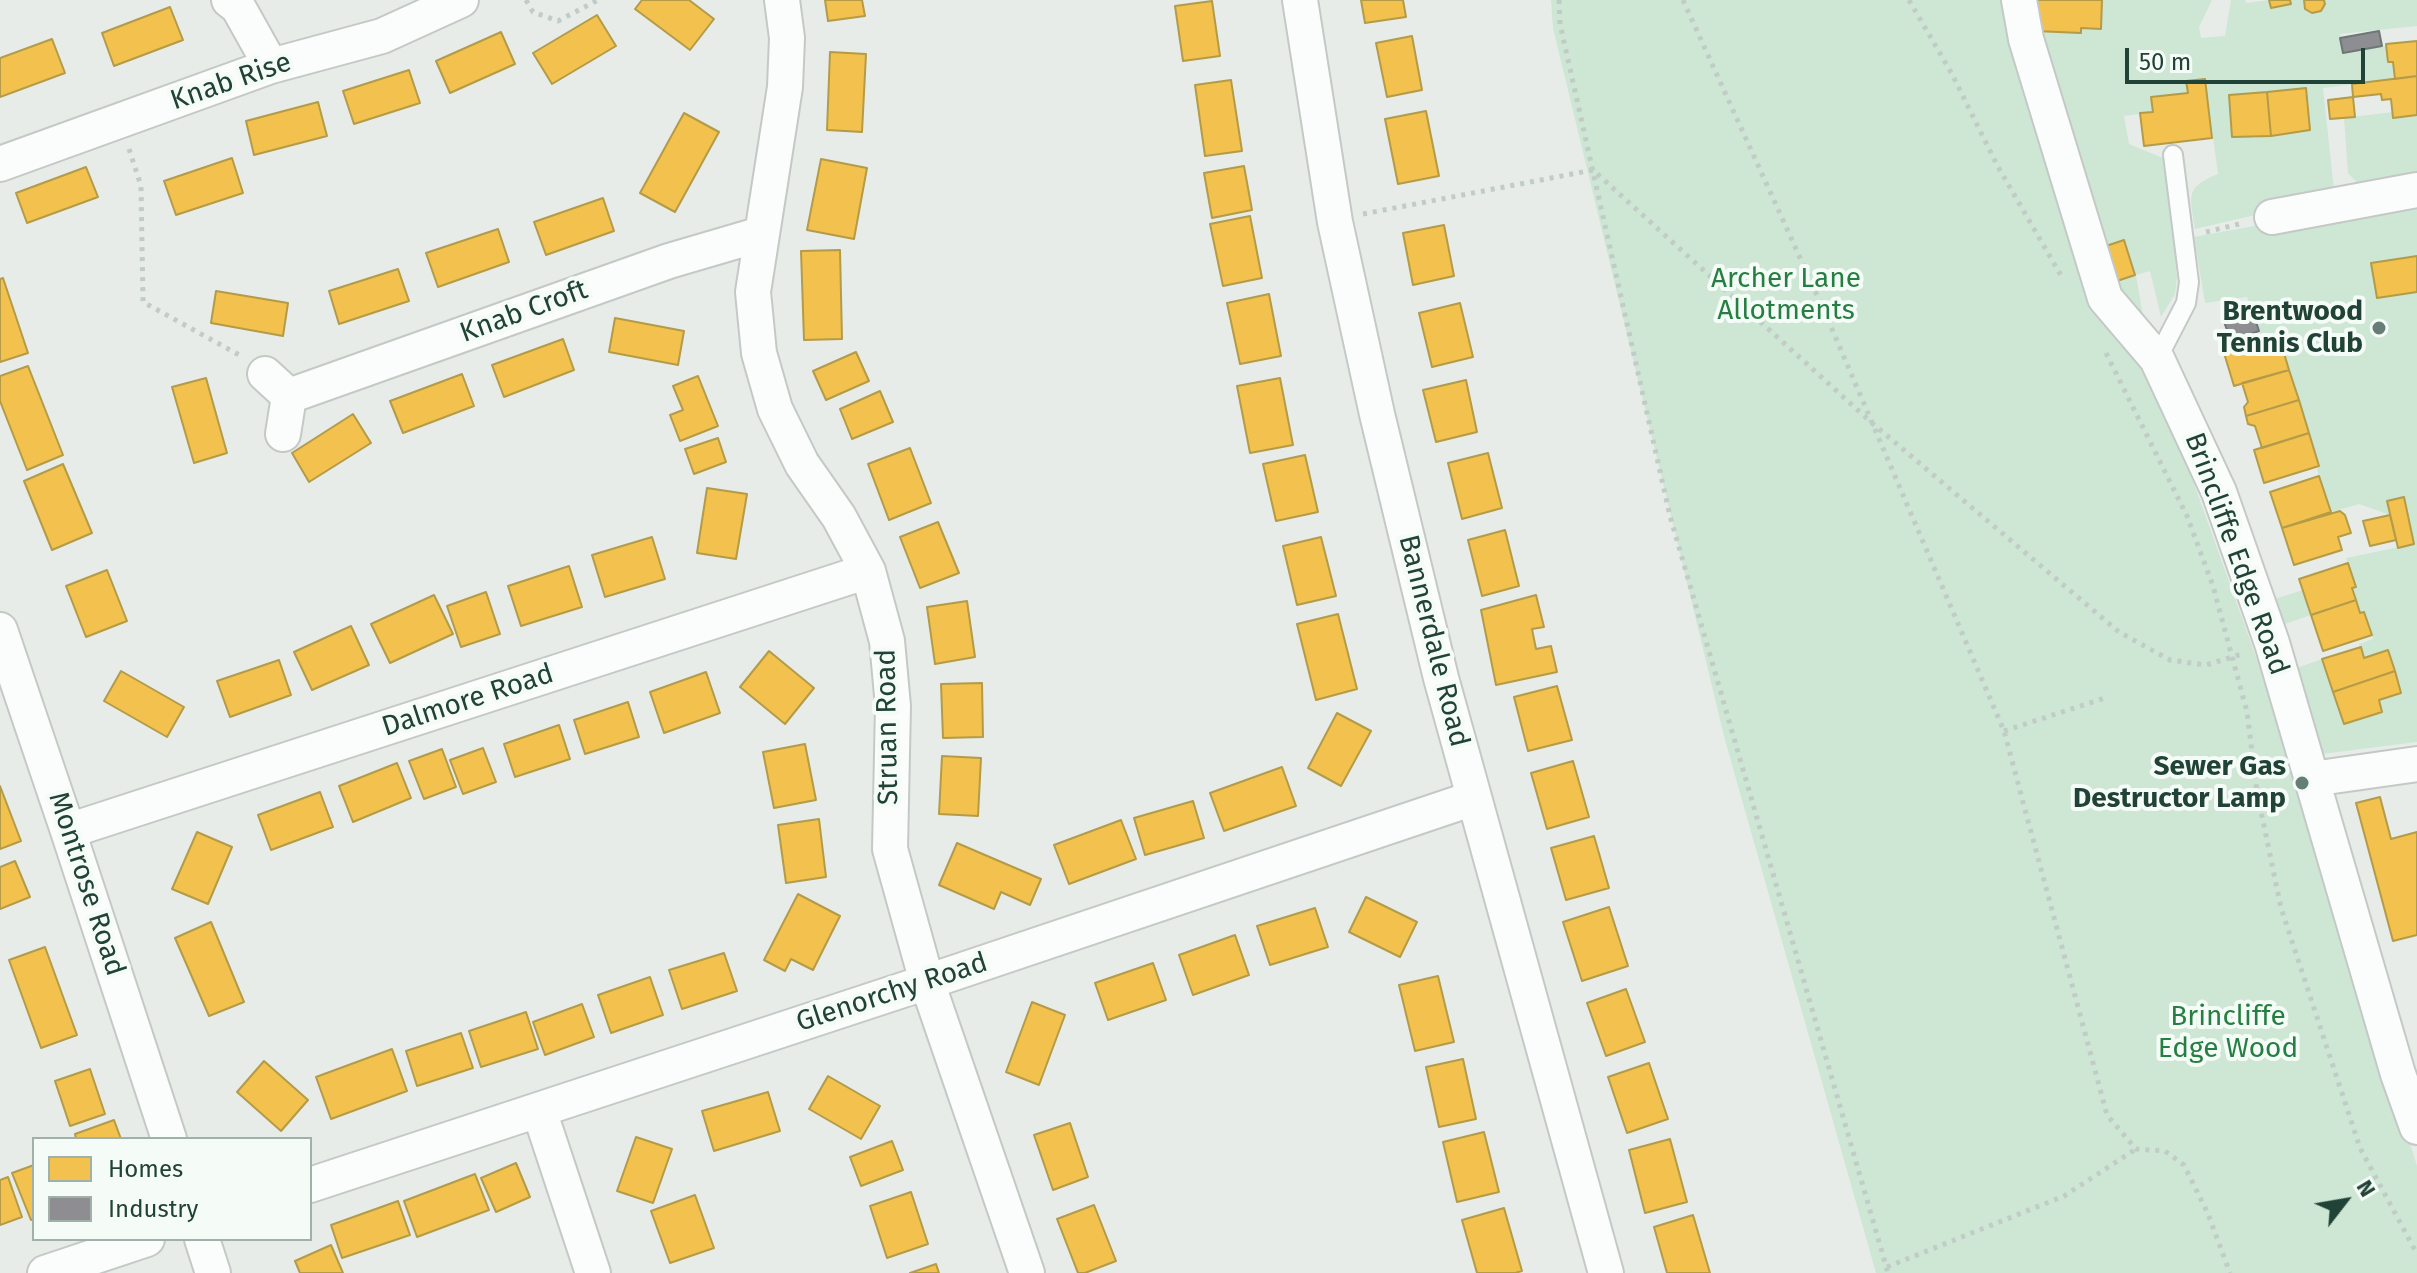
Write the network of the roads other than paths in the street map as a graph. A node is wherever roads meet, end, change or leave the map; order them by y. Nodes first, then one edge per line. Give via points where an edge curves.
1 (229, 0) edge
2 (461, 0) edge
3 (782, 0) edge
4 (1300, 0) edge
5 (2019, 0) edge
6 (271, 66) junction
7 (2173, 155) dead end
8 (0, 164) edge
9 (2417, 190) edge
10 (2272, 217) road end
11 (761, 234) junction
12 (2157, 359) junction
13 (283, 434) dead end
14 (868, 571) junction
15 (0, 630) edge
16 (2417, 764) edge
17 (2312, 779) junction
18 (1474, 798) junction
19 (68, 831) junction
20 (927, 982) junction
21 (539, 1110) junction
22 (2417, 1127) edge
23 (168, 1137) edge
24 (312, 1184) edge
25 (141, 1241) edge
26 (203, 1241) edge
27 (45, 1273) edge
28 (213, 1273) edge
29 (593, 1273) edge
30 (1027, 1273) edge
31 (1606, 1273) edge

1 - 6 street
2 - 6 street, Knab Rise via 382,36
3 - 11 street, Struan Road via 785,87
4 - 18 street, Bannerdale Road via 1335,222 1377,414
5 - 12 street, Brincliffe Edge Road via 2026,39 2105,298
6 - 8 street, Knab Rise
7 - 12 lane via 2189,282 2186,303
9 - 10 street
11 - 13 street, Knab Croft via 268,377
11 - 14 street, Struan Road via 753,292 759,353 775,409
12 - 17 street, Brincliffe Edge Road via 2219,492
14 - 19 street, Dalmore Road
14 - 20 street, Struan Road via 887,641 893,706 890,849
15 - 19 street, Montrose Road
16 - 17 street
17 - 22 street, Brincliffe Edge Road
18 - 20 street, Glenorchy Road
18 - 31 street, Bannerdale Road
19 - 23 street, Montrose Road
20 - 21 street, Glenorchy Road
20 - 30 street, Struan Road
21 - 24 street, Glenorchy Road
21 - 29 street
25 - 27 street
26 - 28 street

